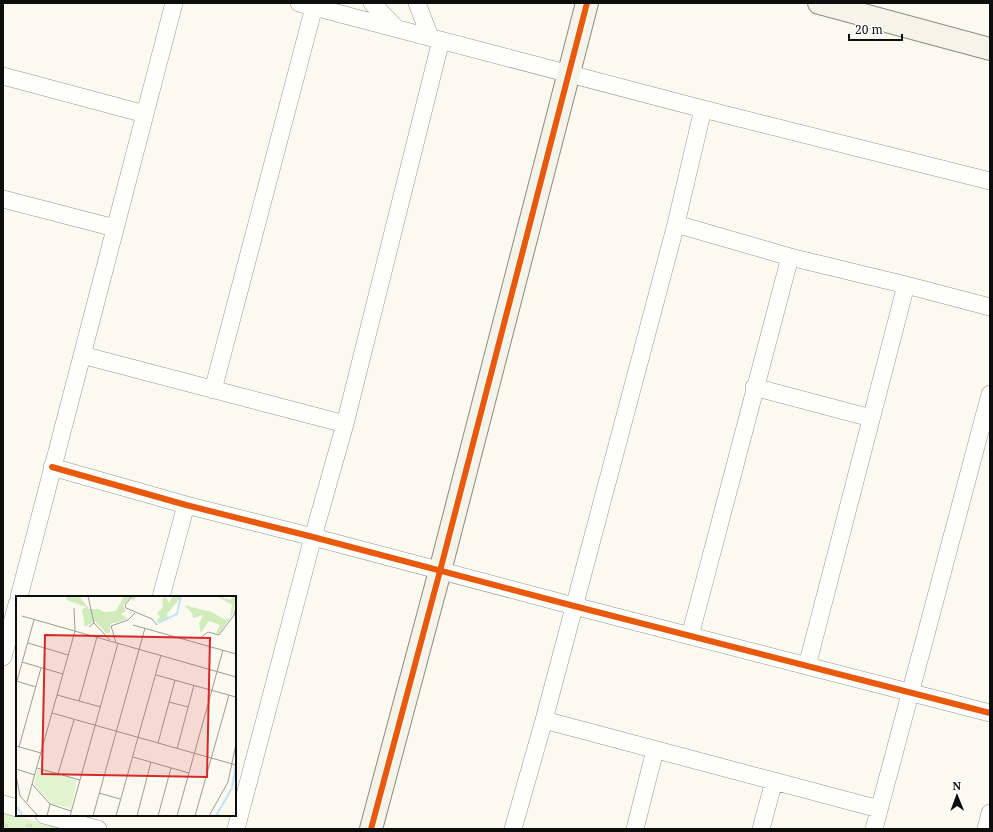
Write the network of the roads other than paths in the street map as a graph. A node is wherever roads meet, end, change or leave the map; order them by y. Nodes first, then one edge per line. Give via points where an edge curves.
1 (174, 3) edge
2 (372, 3) edge
3 (417, 3) edge
4 (588, 3) edge
5 (819, 3) edge
6 (307, 5) edge
7 (396, 28) junction
8 (436, 39) junction
9 (990, 49) edge
10 (569, 74) junction
11 (3, 76) edge
12 (703, 109) junction
13 (145, 114) junction
14 (990, 181) edge
15 (3, 199) edge
16 (676, 224) junction
17 (115, 228) junction
18 (790, 257) junction
19 (906, 285) junction
20 (990, 307) edge
21 (82, 355) junction
22 (754, 387) junction
23 (213, 390) junction
24 (990, 394) edge
25 (871, 418) junction
26 (345, 424) junction
27 (52, 467) junction
28 (186, 505) junction
29 (312, 537) junction
30 (440, 571) junction
31 (19, 596) edge
32 (161, 596) edge
33 (574, 606) junction
34 (16, 608) edge
35 (690, 636) junction
36 (3, 657) edge
37 (807, 666) junction
38 (911, 693) junction
39 (990, 713) edge
40 (544, 720) junction
41 (655, 750) junction
42 (774, 781) junction
43 (3, 804) edge
44 (16, 808) edge
45 (880, 809) junction
46 (990, 813) edge
47 (48, 816) edge
48 (102, 816) edge
49 (98, 829) edge
50 (236, 829) edge
51 (371, 829) edge
52 (514, 829) edge
53 (635, 829) edge
54 (761, 829) edge
55 (874, 829) edge
56 (986, 829) edge

1 - 13 street
2 - 7 street
3 - 8 street
4 - 10 street
5 - 9 street
6 - 7 street
6 - 23 street
7 - 8 street
8 - 10 street
8 - 26 street
10 - 12 street
10 - 30 street
11 - 13 street
12 - 14 street
12 - 16 street
13 - 17 street
15 - 17 street
16 - 18 street
16 - 33 street
17 - 21 street
18 - 19 street
18 - 22 street
19 - 20 street
19 - 25 street
21 - 23 street
21 - 27 street
22 - 25 street
22 - 35 street
23 - 26 street
24 - 38 street
25 - 37 street
26 - 29 street
27 - 28 street
27 - 31 street
28 - 29 street
28 - 32 street
29 - 30 street
29 - 50 street
30 - 33 street
30 - 51 street
33 - 35 street
33 - 40 street
34 - 36 street
35 - 37 street
37 - 38 street
38 - 39 street
38 - 45 street
40 - 41 street
40 - 52 street
41 - 42 street
41 - 53 street
42 - 45 street
42 - 54 street
43 - 44 street
45 - 55 street
46 - 56 street
47 - 49 street
48 - 49 street

